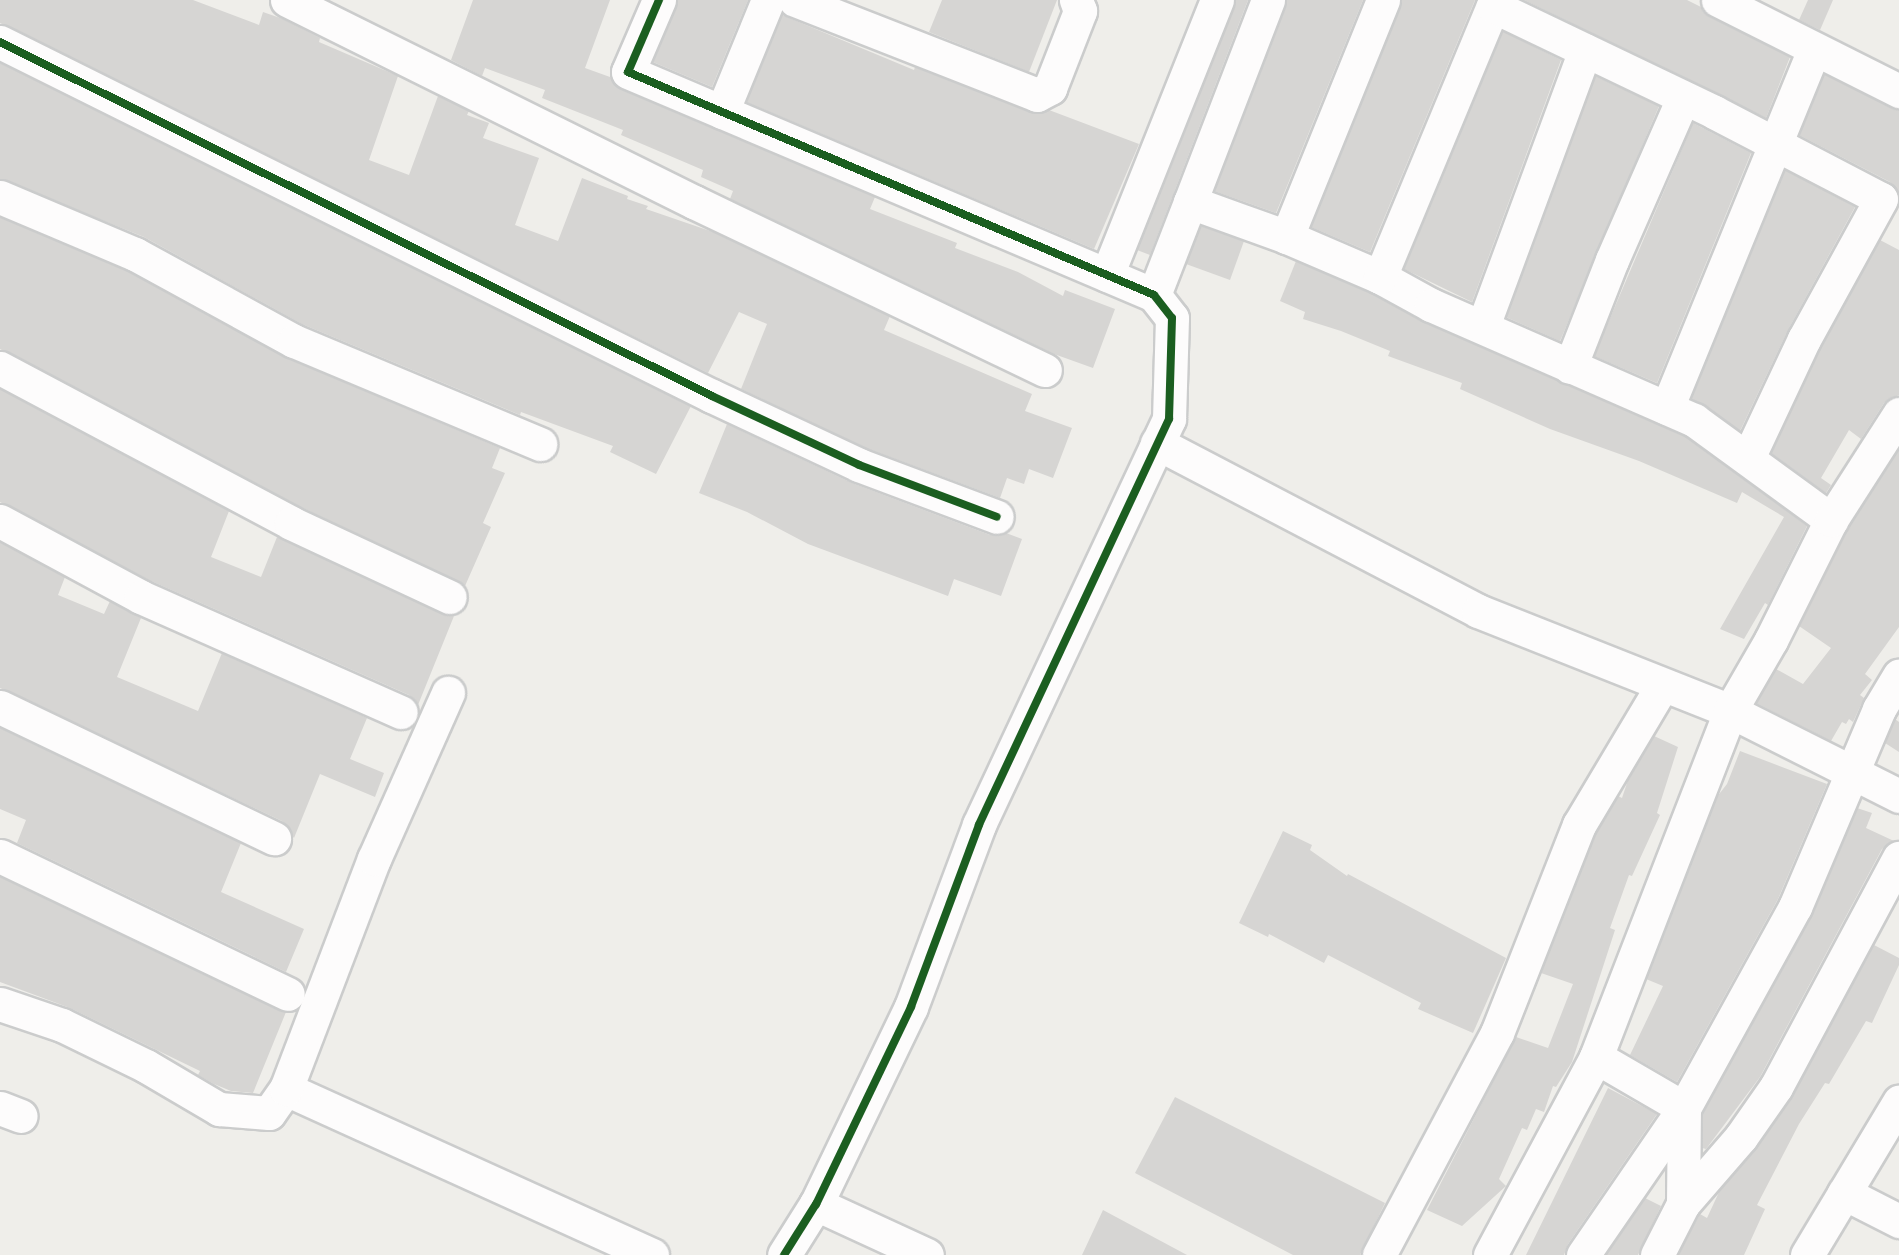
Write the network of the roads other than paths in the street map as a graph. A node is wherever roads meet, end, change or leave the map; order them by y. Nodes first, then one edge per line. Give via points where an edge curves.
1 (287, 0) edge
2 (659, 0) edge
3 (768, 0) edge
4 (795, 0) edge
5 (1076, 0) edge
6 (1217, 0) edge
7 (1268, 0) edge
8 (1383, 0) edge
9 (1718, 0) edge
10 (1485, 3) edge
11 (0, 42) edge
12 (1814, 48) junction
13 (1585, 50) junction
14 (1899, 92) edge
15 (1683, 98) junction
16 (722, 112) junction
17 (1773, 143) junction
18 (0, 197) edge
19 (1190, 202) junction
20 (1287, 237) junction
21 (1107, 275) junction
22 (1380, 277) junction
23 (1154, 296) junction
24 (1482, 326) junction
25 (1570, 367) junction
26 (0, 368) edge
27 (1045, 370) dead end
28 (1667, 408) junction
29 (1899, 414) edge
30 (1157, 443) junction
31 (540, 444) dead end
32 (1748, 458) junction
33 (997, 517) dead end
34 (1831, 520) junction
35 (0, 521) edge
36 (450, 597) dead end
37 (1899, 676) edge
38 (1662, 686) junction
39 (448, 693) dead end
40 (0, 707) edge
41 (1730, 711) junction
42 (401, 712) dead end
43 (1853, 773) junction
44 (1899, 796) edge
45 (274, 838) dead end
46 (0, 856) edge
47 (1899, 858) edge
48 (288, 994) dead end
49 (0, 1004) edge
50 (1596, 1057) junction
51 (286, 1089) junction
52 (1899, 1102) edge
53 (1684, 1108) junction
54 (1844, 1193) junction
55 (816, 1204) junction
56 (1683, 1204) junction
57 (1899, 1221) edge
58 (652, 1255) edge
59 (784, 1255) edge
60 (927, 1255) edge
61 (1379, 1255) edge
62 (1490, 1255) edge
63 (1583, 1255) edge
64 (1657, 1255) edge
65 (1807, 1255) edge

1 - 27 street
2 - 16 street via 628,72
3 - 16 street
4 - 5 street via 1037,94 1050,88 1080,10
6 - 21 street
7 - 19 street
8 - 20 street
9 - 12 street
10 - 13 street
10 - 22 street
11 - 33 street via 712,396 859,465
12 - 14 street
12 - 17 street
13 - 15 street
13 - 24 street
15 - 17 street
15 - 25 street
16 - 21 street
17 - 28 street
17 - 32 street via 1881,199 1804,339
18 - 31 street via 135,254 304,345
19 - 20 street
19 - 23 street
20 - 22 street
21 - 23 street
22 - 24 street via 1431,305
23 - 30 street via 1172,318 1169,419
24 - 25 street
25 - 28 street
26 - 36 street via 291,523
28 - 32 street via 1694,420
29 - 34 street
30 - 38 street via 1478,611
30 - 55 street via 979,825 911,1007
32 - 34 street
34 - 41 street
35 - 42 street via 141,597
37 - 43 street via 1879,709
38 - 41 street
38 - 61 street via 1579,825 1497,1033
39 - 51 street via 374,859 319,994
40 - 45 street
41 - 43 street
41 - 50 street
43 - 44 street
43 - 53 street via 1795,907
46 - 48 street
47 - 56 street via 1776,1087 1741,1137
49 - 51 street via 62,1024 146,1066 219,1109 270,1113
50 - 53 street
50 - 62 street
51 - 58 street
52 - 54 street
53 - 56 street
53 - 63 street
54 - 57 street
54 - 65 street
55 - 59 street
55 - 60 street
56 - 64 street

